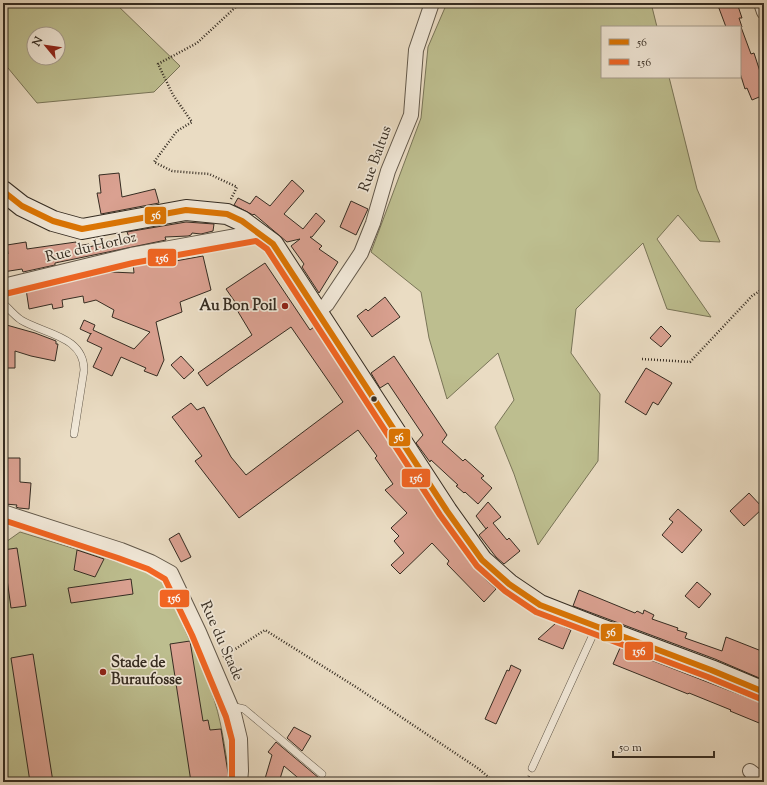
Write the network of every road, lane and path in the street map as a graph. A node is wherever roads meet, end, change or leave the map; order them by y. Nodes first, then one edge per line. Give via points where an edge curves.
1 (240, 3) edge
2 (432, 3) edge
3 (761, 3) edge
4 (764, 12) edge
5 (3, 191) edge
6 (228, 205) dead end
7 (258, 232) junction
8 (3, 286) edge
9 (764, 288) edge
10 (3, 303) edge
11 (317, 313) junction
12 (642, 359) dead end
13 (74, 434) dead end
14 (3, 512) edge
15 (596, 627) junction
16 (213, 664) junction
17 (764, 692) edge
18 (231, 706) junction
19 (532, 768) dead end
20 (750, 771) dead end
21 (322, 774) dead end
22 (240, 782) edge
23 (494, 782) edge
24 (764, 782) edge

1 - 6 path via 197,43 158,64 173,95 192,122 177,131 154,162 172,171 209,174 237,187
2 - 11 street, Rue Baltus via 416,50 411,115 388,171 373,224 361,253
3 - 4 street
5 - 7 street via 22,206 53,222 82,229 186,210 226,214
7 - 8 street, Rue du Horloz via 131,255
7 - 11 street via 273,244
9 - 12 path via 752,296 690,362
10 - 13 lane via 21,320 72,343 83,358 84,370
11 - 15 street via 482,560 508,584 540,605
14 - 16 street, Rue du Stade via 133,555 171,573
15 - 17 street
15 - 19 lane
16 - 18 street, Rue du Stade
16 - 23 path via 265,630 356,687 479,769
18 - 21 lane via 244,709
18 - 22 street, Rue du Stade via 240,738
20 - 24 street

